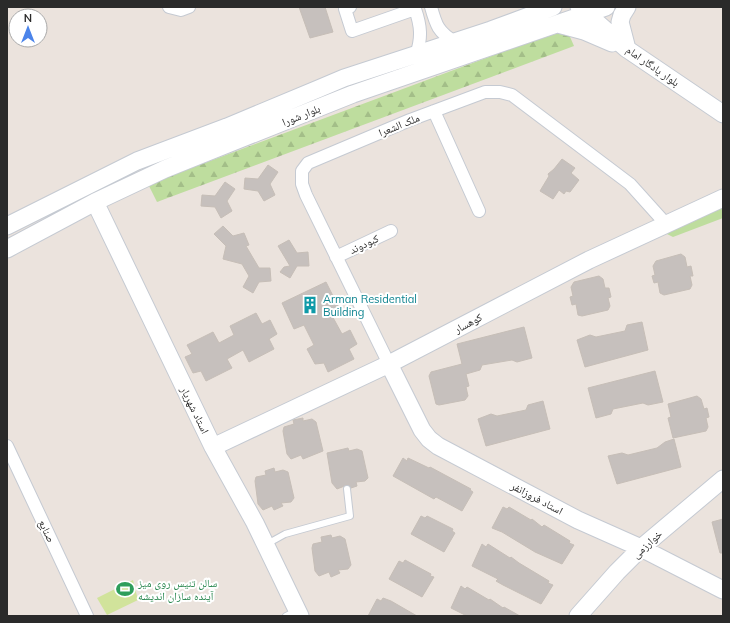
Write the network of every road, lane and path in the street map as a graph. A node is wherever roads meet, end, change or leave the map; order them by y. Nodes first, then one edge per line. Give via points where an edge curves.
1 (168, 7) edge
2 (189, 7) edge
3 (350, 7) edge
4 (431, 7) edge
5 (553, 7) edge
6 (606, 7) edge
7 (627, 7) edge
8 (420, 8) edge
9 (582, 10) edge
10 (558, 24) junction
11 (455, 42) junction
12 (627, 49) junction
13 (416, 54) junction
14 (434, 111) junction
15 (723, 114) edge
16 (723, 198) edge
17 (95, 202) junction
18 (479, 211) dead end
19 (666, 224) junction
20 (7, 226) edge
21 (391, 231) dead end
22 (7, 249) edge
23 (336, 257) junction
24 (389, 364) junction
25 (7, 446) edge
26 (213, 447) junction
27 (723, 480) edge
28 (346, 489) dead end
29 (266, 545) junction
30 (641, 548) junction
31 (723, 590) edge
32 (294, 614) edge
33 (87, 616) edge
34 (578, 616) edge

1 - 2 street via 181,10
3 - 8 street via 345,9 352,31
4 - 11 street via 436,26 444,36
5 - 11 street, بلوار شورا
6 - 9 street, بلوار شورا
7 - 12 street via 620,22
8 - 13 street via 419,46
9 - 10 street, بلوار شورا
9 - 12 street, بلوار یادگار امام
10 - 12 street via 584,31
10 - 17 street, بلوار شورا via 353,94 165,169
11 - 13 street, بلوار شورا
12 - 15 street, بلوار یادگار امام
13 - 20 street, بلوار شورا via 344,78 137,161
14 - 18 street
14 - 19 street, ملک الشعرا via 485,92 512,95 630,184
14 - 23 street, ملک الشعرا via 308,163 302,171 302,184 306,195
16 - 19 street, کوهسار
17 - 22 street, بلوار شورا
17 - 26 street, استاد شهریار
19 - 24 street, کوهسار via 589,260
21 - 23 street, کبودوند
23 - 24 street, ملک الشعرا
24 - 26 street, کوهسار
24 - 30 street, استاد فروزانفر via 422,430 438,446 578,520
25 - 33 street, صنایع
26 - 29 street, استاد شهریار
27 - 30 street, خوارزمی
28 - 29 lane via 350,516 286,534
29 - 32 street, استاد شهریار
30 - 31 street, استاد فروزانفر
30 - 34 street, خوارزمی

